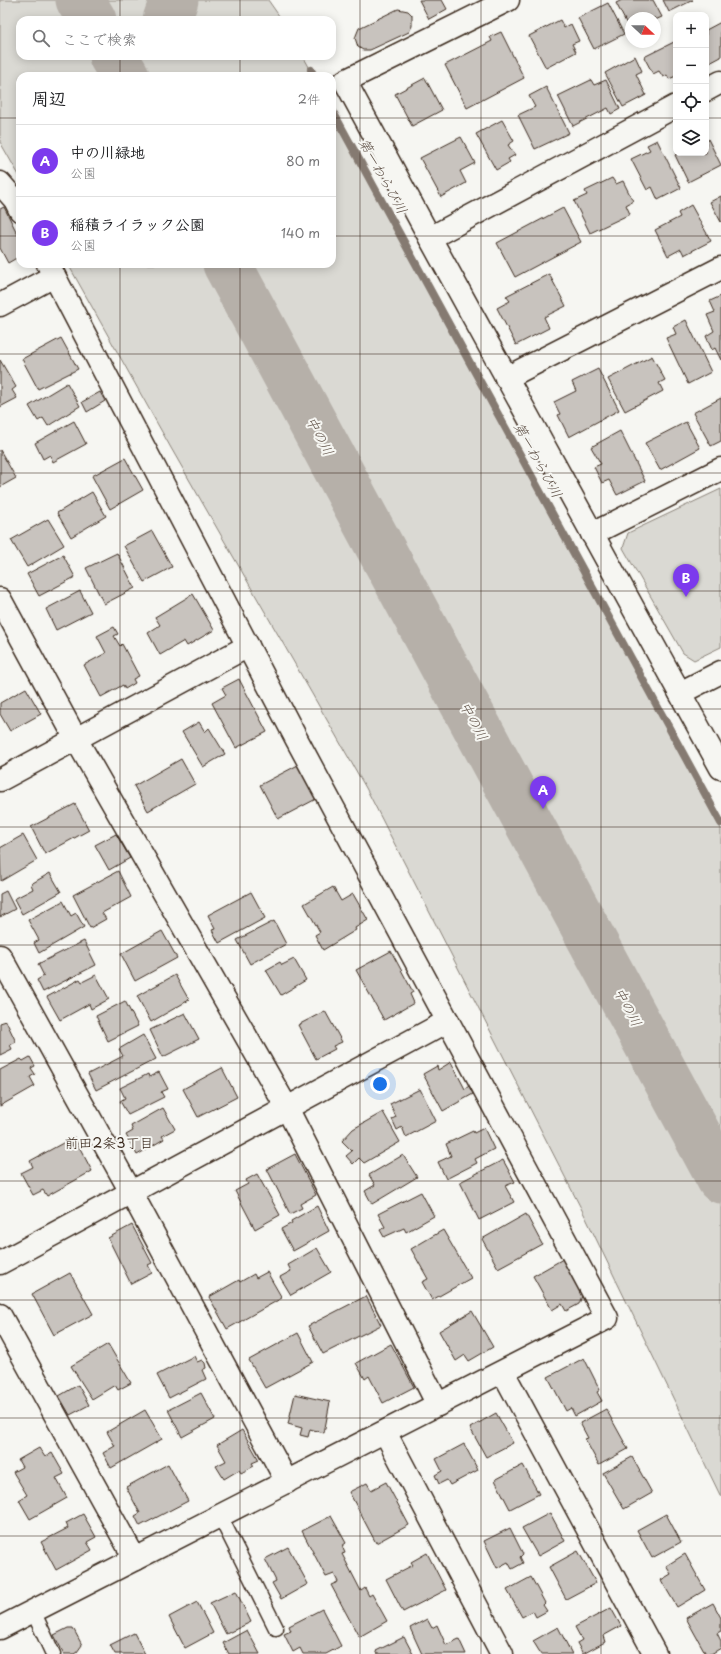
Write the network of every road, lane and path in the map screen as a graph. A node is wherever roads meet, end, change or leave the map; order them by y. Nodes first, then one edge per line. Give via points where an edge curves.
1 (508, 0) edge
2 (721, 82) edge
3 (709, 88) edge
4 (673, 108) edge
5 (0, 183) edge
6 (16, 202) edge
7 (430, 238) junction
8 (721, 268) edge
9 (51, 270) edge
10 (0, 305) edge
11 (506, 378) junction
12 (721, 469) edge
13 (592, 534) junction
14 (0, 598) edge
15 (248, 646) junction
16 (721, 672) edge
17 (680, 693) junction
18 (76, 739) junction
19 (721, 768) edge
20 (0, 780) edge
21 (0, 956) edge
22 (448, 1021) junction
23 (287, 1108) junction
24 (131, 1192) junction
25 (0, 1263) edge
26 (0, 1315) edge
27 (503, 1372) junction
28 (438, 1404) junction
29 (385, 1432) junction
30 (287, 1482) junction
31 (220, 1516) junction
32 (135, 1559) junction
33 (33, 1611) junction
34 (0, 1628) edge
35 (276, 1628) dead end
36 (53, 1654) edge
37 (502, 1654) edge
38 (655, 1654) edge

1 - 7 street via 345,81
2 - 3 street
4 - 7 street
5 - 6 street
7 - 11 street
8 - 11 street
9 - 10 street
9 - 15 street
11 - 13 street
12 - 13 street
13 - 17 street
14 - 18 street
15 - 18 street
15 - 22 street
16 - 17 street
17 - 19 street
18 - 20 street
18 - 23 street
21 - 24 street
22 - 23 street
22 - 27 street via 607,1318
23 - 24 street
23 - 28 street
24 - 25 street
24 - 30 street
26 - 32 street
27 - 28 street
27 - 38 street
28 - 29 street
29 - 30 street
29 - 37 street
30 - 31 street
31 - 32 street
31 - 35 lane
32 - 33 street
33 - 34 street
33 - 36 lane

